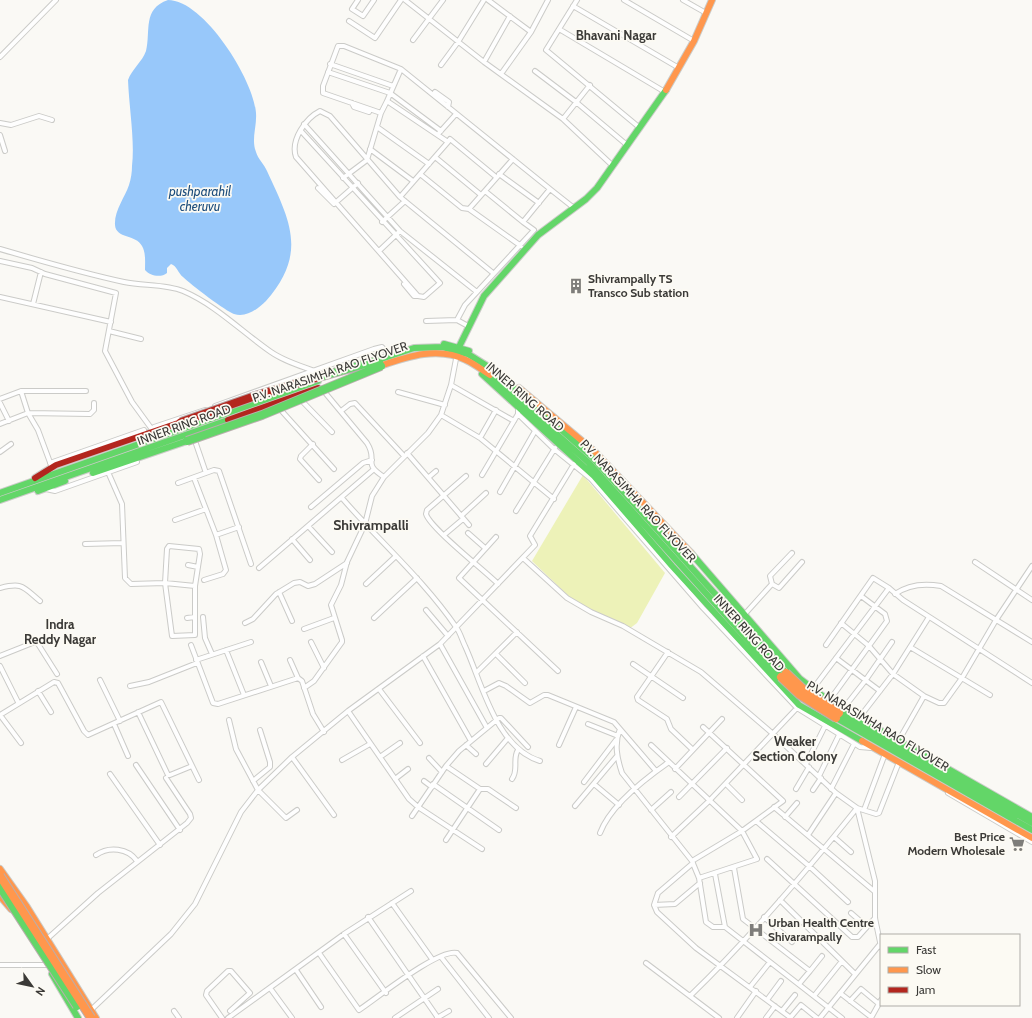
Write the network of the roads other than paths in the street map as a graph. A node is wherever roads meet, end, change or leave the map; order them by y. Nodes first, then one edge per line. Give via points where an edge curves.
1 (56, 0) edge
2 (358, 0) edge
3 (374, 0) edge
4 (401, 0) edge
5 (406, 0) edge
6 (443, 0) edge
7 (488, 0) edge
8 (548, 0) edge
9 (577, 0) edge
10 (624, 0) edge
11 (683, 0) edge
12 (712, 0) edge
13 (482, 1) edge
14 (573, 6) junction
15 (706, 13) junction
16 (510, 16) junction
17 (430, 19) junction
18 (349, 21) dead end
19 (559, 29) junction
20 (531, 32) junction
21 (413, 40) dead end
22 (694, 41) junction
23 (458, 42) junction
24 (0, 57) edge
25 (484, 62) junction
26 (330, 64) junction
27 (441, 64) dead end
28 (679, 68) junction
29 (401, 69) junction
30 (535, 71) dead end
31 (328, 72) junction
32 (501, 74) junction
33 (590, 85) junction
34 (393, 86) junction
35 (435, 92) dead end
36 (665, 92) junction
37 (390, 93) junction
38 (387, 101) junction
39 (576, 102) junction
40 (352, 103) junction
41 (448, 107) junction
42 (368, 112) dead end
43 (381, 113) junction
44 (456, 114) junction
45 (563, 119) junction
46 (52, 120) dead end
47 (0, 124) edge
48 (304, 124) junction
49 (377, 127) junction
50 (640, 128) junction
51 (301, 131) junction
52 (441, 131) junction
53 (0, 135) edge
54 (438, 135) junction
55 (448, 142) junction
56 (627, 146) junction
57 (370, 149) junction
58 (5, 151) dead end
59 (435, 157) junction
60 (513, 159) junction
61 (367, 160) junction
62 (429, 164) junction
63 (613, 166) junction
64 (349, 173) junction
65 (420, 174) junction
66 (498, 176) junction
67 (342, 178) junction
68 (414, 181) junction
69 (358, 184) junction
70 (318, 188) dead end
71 (352, 189) junction
72 (550, 189) junction
73 (483, 193) junction
74 (400, 197) junction
75 (405, 201) junction
76 (335, 203) junction
77 (538, 203) junction
78 (469, 208) junction
79 (574, 208) junction
80 (388, 217) junction
81 (382, 222) junction
82 (523, 222) junction
83 (400, 231) junction
84 (396, 236) junction
85 (521, 246) junction
86 (0, 249) edge
87 (379, 251) junction
88 (0, 261) edge
89 (508, 263) junction
90 (41, 272) junction
91 (493, 274) junction
92 (404, 284) dead end
93 (477, 292) junction
94 (418, 296) junction
95 (0, 297) edge
96 (33, 304) junction
97 (475, 315) junction
98 (457, 320) junction
99 (426, 321) dead end
100 (111, 322) junction
101 (468, 326) junction
102 (109, 331) junction
103 (141, 339) dead end
104 (461, 348) junction
105 (389, 354) junction
106 (456, 359) junction
107 (380, 363) junction
108 (315, 371) junction
109 (450, 385) junction
110 (321, 388) junction
111 (21, 391) junction
112 (86, 391) dead end
113 (398, 392) dead end
114 (298, 396) junction
115 (0, 399) edge
116 (0, 403) edge
117 (94, 403) dead end
118 (276, 404) junction
119 (445, 405) junction
120 (496, 410) junction
121 (518, 410) junction
122 (341, 411) junction
123 (28, 413) junction
124 (188, 415) junction
125 (441, 415) junction
126 (9, 421) junction
127 (514, 421) junction
128 (0, 424) edge
129 (191, 425) junction
130 (151, 428) junction
131 (535, 431) junction
132 (332, 432) dead end
133 (193, 438) junction
134 (480, 438) junction
135 (12, 444) dead end
136 (313, 444) junction
137 (557, 446) junction
138 (0, 452) edge
139 (497, 452) junction
140 (406, 454) junction
141 (372, 460) junction
142 (574, 464) junction
143 (50, 465) junction
144 (515, 467) junction
145 (334, 469) dead end
146 (373, 470) junction
147 (436, 471) dead end
148 (108, 472) junction
149 (207, 473) junction
150 (482, 475) dead end
151 (466, 476) dead end
152 (384, 477) junction
153 (429, 477) junction
154 (194, 478) junction
155 (34, 479) junction
156 (319, 480) dead end
157 (178, 483) dead end
158 (534, 484) junction
159 (42, 490) junction
160 (0, 492) edge
161 (500, 492) dead end
162 (486, 493) dead end
163 (444, 495) junction
164 (342, 498) junction
165 (554, 499) junction
166 (0, 500) edge
167 (0, 505) edge
168 (311, 507) dead end
169 (206, 509) junction
170 (516, 511) dead end
171 (462, 518) junction
172 (175, 520) dead end
173 (365, 524) junction
174 (469, 525) dead end
175 (308, 526) junction
176 (239, 527) junction
177 (468, 533) dead end
178 (216, 535) junction
179 (444, 535) junction
180 (496, 537) dead end
181 (292, 539) junction
182 (123, 543) junction
183 (85, 544) dead end
184 (486, 548) junction
185 (332, 552) dead end
186 (792, 553) dead end
187 (396, 556) junction
188 (523, 558) junction
189 (310, 560) dead end
190 (474, 561) junction
191 (347, 562) junction
192 (802, 562) dead end
193 (975, 562) dead end
194 (251, 564) dead end
195 (188, 565) dead end
196 (198, 566) junction
197 (1032, 566) edge
198 (259, 568) dead end
199 (417, 578) junction
200 (204, 580) dead end
201 (165, 583) junction
202 (366, 584) dead end
203 (498, 584) junction
204 (772, 584) junction
205 (195, 586) junction
206 (0, 588) edge
207 (889, 588) junction
208 (1016, 590) junction
209 (279, 592) junction
210 (895, 594) junction
211 (861, 596) junction
212 (40, 600) dead end
213 (483, 600) junction
214 (1032, 600) edge
215 (875, 606) junction
216 (426, 610) dead end
217 (744, 615) junction
218 (195, 617) junction
219 (929, 617) junction
220 (187, 618) dead end
221 (203, 618) dead end
222 (334, 618) junction
223 (374, 618) dead end
224 (996, 620) junction
225 (292, 621) dead end
226 (245, 623) dead end
227 (842, 623) junction
228 (457, 628) junction
229 (304, 629) dead end
230 (517, 632) junction
231 (855, 633) junction
232 (448, 636) junction
233 (251, 642) dead end
234 (311, 642) dead end
235 (892, 642) dead end
236 (1032, 642) edge
237 (440, 644) junction
238 (191, 645) dead end
239 (826, 645) dead end
240 (869, 646) junction
241 (910, 647) junction
242 (226, 650) junction
243 (978, 650) junction
244 (668, 652) junction
245 (212, 654) junction
246 (496, 654) junction
247 (0, 656) edge
248 (423, 656) junction
249 (836, 658) junction
250 (290, 660) dead end
251 (880, 660) junction
252 (196, 662) junction
253 (261, 662) dead end
254 (633, 664) dead end
255 (0, 666) edge
256 (324, 668) junction
257 (558, 670) dead end
258 (850, 670) junction
259 (476, 672) junction
260 (57, 674) dead end
261 (894, 674) junction
262 (651, 676) junction
263 (298, 678) junction
264 (962, 678) junction
265 (100, 680) dead end
266 (865, 681) junction
267 (525, 683) dead end
268 (1032, 683) edge
269 (130, 686) dead end
270 (271, 686) junction
271 (304, 688) junction
272 (379, 689) junction
273 (813, 690) junction
274 (38, 691) junction
275 (484, 691) junction
276 (880, 691) junction
277 (244, 694) junction
278 (990, 695) dead end
279 (924, 696) junction
280 (683, 698) dead end
281 (829, 701) junction
282 (18, 702) junction
283 (576, 707) junction
284 (798, 707) junction
285 (843, 709) junction
286 (348, 711) junction
287 (51, 712) dead end
288 (138, 712) junction
289 (0, 715) edge
290 (722, 718) dead end
291 (859, 718) junction
292 (228, 720) dead end
293 (496, 720) junction
294 (120, 721) junction
295 (114, 724) junction
296 (588, 724) dead end
297 (825, 726) junction
298 (703, 727) dead end
299 (488, 728) junction
300 (620, 729) junction
301 (260, 730) dead end
302 (324, 732) junction
303 (709, 732) junction
304 (772, 733) junction
305 (839, 735) junction
306 (508, 738) junction
307 (617, 738) junction
308 (899, 740) junction
309 (471, 741) junction
310 (21, 743) dead end
311 (400, 743) dead end
312 (370, 744) junction
313 (420, 744) dead end
314 (854, 744) junction
315 (466, 745) junction
316 (651, 745) dead end
317 (559, 746) dead end
318 (528, 747) dead end
319 (727, 748) junction
320 (874, 748) junction
321 (518, 750) junction
322 (692, 750) junction
323 (476, 754) dead end
324 (885, 754) junction
325 (128, 756) dead end
326 (617, 756) junction
327 (292, 757) junction
328 (380, 757) junction
329 (429, 758) dead end
330 (342, 760) dead end
331 (540, 761) dead end
332 (669, 762) junction
333 (899, 762) junction
334 (486, 764) dead end
335 (744, 764) junction
336 (806, 764) junction
337 (136, 765) dead end
338 (192, 766) junction
339 (446, 766) junction
340 (810, 767) junction
341 (675, 768) junction
342 (408, 769) dead end
343 (656, 771) junction
344 (442, 772) junction
345 (110, 774) dead end
346 (820, 777) junction
347 (166, 778) dead end
348 (395, 779) junction
349 (512, 779) dead end
350 (199, 780) dead end
351 (254, 781) junction
352 (424, 781) dead end
353 (584, 782) dead end
354 (594, 784) junction
355 (691, 784) junction
356 (726, 784) junction
357 (432, 786) junction
358 (480, 789) junction
359 (796, 789) dead end
360 (831, 789) junction
361 (947, 789) junction
362 (258, 790) junction
363 (635, 790) junction
364 (813, 790) dead end
365 (671, 792) dead end
366 (836, 793) junction
367 (679, 797) dead end
368 (742, 800) dead end
369 (709, 802) junction
370 (797, 803) dead end
371 (619, 805) junction
372 (575, 806) dead end
373 (418, 807) junction
374 (774, 807) junction
375 (516, 808) dead end
376 (857, 808) junction
377 (467, 809) junction
378 (297, 810) dead end
379 (651, 810) junction
380 (864, 810) junction
381 (334, 815) dead end
382 (412, 816) dead end
383 (785, 817) junction
384 (1032, 817) edge
385 (756, 821) junction
386 (1032, 823) edge
387 (180, 830) junction
388 (454, 830) junction
389 (499, 830) dead end
390 (1032, 830) edge
391 (742, 831) junction
392 (600, 833) dead end
393 (808, 836) junction
394 (671, 837) junction
395 (834, 837) junction
396 (1032, 838) edge
397 (446, 840) dead end
398 (1032, 842) edge
399 (160, 845) junction
400 (482, 849) dead end
401 (824, 849) junction
402 (851, 852) dead end
403 (96, 855) dead end
404 (767, 859) dead end
405 (137, 861) junction
406 (692, 862) junction
407 (809, 866) junction
408 (734, 868) junction
409 (0, 869) edge
410 (715, 874) junction
411 (2, 878) edge
412 (699, 880) junction
413 (794, 882) junction
414 (0, 887) edge
415 (412, 891) dead end
416 (874, 891) junction
417 (0, 896) edge
418 (780, 900) junction
419 (848, 902) dead end
420 (392, 903) junction
421 (654, 905) junction
422 (851, 913) dead end
423 (368, 917) junction
424 (764, 917) junction
425 (875, 918) junction
426 (725, 927) junction
427 (867, 927) junction
428 (754, 928) junction
429 (344, 934) junction
430 (47, 939) junction
431 (880, 939) edge
432 (742, 942) junction
433 (792, 942) dead end
434 (880, 944) edge
435 (319, 953) junction
436 (822, 956) dead end
437 (441, 957) junction
438 (432, 959) junction
439 (59, 960) junction
440 (842, 961) junction
441 (770, 962) junction
442 (646, 963) dead end
443 (0, 965) edge
444 (48, 966) junction
445 (721, 966) junction
446 (296, 970) junction
447 (810, 971) junction
448 (855, 974) junction
449 (408, 976) junction
450 (781, 981) dead end
451 (799, 984) junction
452 (750, 987) junction
453 (270, 988) junction
454 (438, 989) dead end
455 (756, 992) junction
456 (386, 993) junction
457 (840, 993) junction
458 (795, 995) dead end
459 (690, 996) junction
460 (814, 996) junction
461 (424, 998) junction
462 (767, 1000) junction
463 (850, 1001) junction
464 (880, 1002) edge
465 (775, 1006) junction
466 (321, 1007) dead end
467 (829, 1008) junction
468 (174, 1011) dead end
469 (230, 1011) dead end
470 (449, 1011) dead end
471 (782, 1011) junction
472 (91, 1014) edge
473 (78, 1018) edge
474 (85, 1018) edge
475 (96, 1018) edge
476 (179, 1018) edge
477 (222, 1018) edge
478 (228, 1018) edge
479 (292, 1018) edge
480 (395, 1018) edge
481 (438, 1018) edge
482 (489, 1018) edge
483 (511, 1018) edge
484 (718, 1018) edge
485 (737, 1018) edge
486 (766, 1018) edge
487 (790, 1018) edge
488 (817, 1018) edge
489 (820, 1018) edge
490 (842, 1018) edge
491 (871, 1018) edge

1 - 24 street
2 - 3 street via 352,9 363,16
4 - 18 street via 375,38
5 - 17 street
6 - 17 street
7 - 16 street
8 - 20 street
9 - 14 street
10 - 22 street
11 - 15 street
12 - 15 main road
13 - 23 street
14 - 19 street
14 - 28 street
15 - 22 main road
16 - 20 street
16 - 25 street
17 - 21 street
17 - 23 street
19 - 33 street via 546,50
19 - 36 street
20 - 32 street
22 - 28 main road
23 - 25 street
23 - 27 street
25 - 32 street
26 - 29 street via 338,46 344,46
26 - 31 street
26 - 34 street
28 - 36 main road
29 - 34 street
29 - 41 street
30 - 39 street
31 - 37 street
31 - 40 street via 323,93
32 - 45 street
33 - 39 street
33 - 50 street
34 - 37 street
35 - 41 street via 448,102
36 - 50 main road
37 - 38 street
37 - 52 street
38 - 43 street
38 - 54 street
39 - 45 street
39 - 56 street
40 - 42 street via 354,107
40 - 43 street
41 - 44 street
43 - 49 street
44 - 52 street
44 - 60 street
45 - 63 street
46 - 47 street via 39,116 11,125
48 - 51 street
48 - 61 street via 320,111 327,114
48 - 64 street
49 - 57 street
49 - 62 street
50 - 56 main road
51 - 67 street
51 - 76 street via 294,150 296,157
52 - 54 street
53 - 58 street
54 - 55 street
55 - 59 street
55 - 66 street via 450,139
56 - 63 main road
57 - 61 street
57 - 68 street
59 - 62 street
59 - 73 street
60 - 66 street
60 - 72 street
61 - 64 street
61 - 74 street
62 - 65 street
63 - 79 main road via 597,188
64 - 67 street
64 - 69 street
65 - 68 street
65 - 78 street via 462,208
66 - 73 street
66 - 77 street
67 - 71 street
68 - 74 street
69 - 71 street
69 - 80 street
70 - 76 street via 332,204
71 - 76 street
71 - 81 street
72 - 77 street
72 - 79 street
73 - 78 street
73 - 82 street
74 - 75 street
75 - 80 street
75 - 91 street
76 - 87 street
77 - 82 street
78 - 85 street
79 - 89 main road via 543,231
80 - 81 street
80 - 83 street
81 - 84 street
82 - 85 street via 534,230
83 - 84 street
83 - 93 street
84 - 87 street
84 - 94 street via 440,283 424,297
85 - 89 street
86 - 108 street via 91,275 183,291 210,306 271,352 298,366
87 - 94 street
88 - 90 street
89 - 91 street
89 - 97 main road via 484,296
90 - 96 street
90 - 100 street via 114,291 116,296
91 - 93 street
92 - 94 street via 414,296
93 - 98 street via 465,305
95 - 96 street
96 - 100 street
97 - 101 main road
97 - 104 main road
98 - 99 street
98 - 101 street
100 - 102 street
101 - 104 main road
102 - 103 street
102 - 130 street via 105,347 107,355 136,408
104 - 105 main road, INNER RING ROAD via 425,344
104 - 217 main road, INNER RING ROAD via 486,361 548,410 594,451 686,548
105 - 108 street, INNER RING ROAD via 382,347
105 - 129 main road, INNER RING ROAD
106 - 109 street
106 - 110 main road, INNER RING ROAD via 434,355 408,358
106 - 121 main road, INNER RING ROAD via 478,371
107 - 133 main road, bridge via 268,413
107 - 143 main road, bridge via 268,392
107 - 160 main road, P.V. NARASIMHA RAO FLYOVER, bridge
107 - 166 main road, P.V. NARASIMHA RAO FLYOVER, bridge
107 - 386 main road, P.V. NARASIMHA RAO FLYOVER, bridge via 414,348 443,347 468,354 495,371 592,457 804,690
107 - 390 main road, P.V. NARASIMHA RAO FLYOVER, bridge via 415,354 442,353 466,360 491,376 606,481 800,695
108 - 124 street, INNER RING ROAD
109 - 119 street
109 - 120 street
110 - 114 main road, INNER RING ROAD
110 - 122 street
111 - 112 street
111 - 115 street
111 - 123 street
113 - 119 street
114 - 118 main road, INNER RING ROAD
114 - 132 street
116 - 126 street
117 - 123 street via 94,410 90,414
118 - 133 main road, INNER RING ROAD
118 - 136 street
119 - 125 street
120 - 127 street
120 - 134 street
121 - 127 street
121 - 131 street
121 - 137 main road, INNER RING ROAD
122 - 140 street via 355,403
122 - 141 street via 367,443
123 - 126 street
123 - 143 street via 38,430
124 - 129 street
124 - 130 street, INNER RING ROAD
125 - 134 street
125 - 140 street via 428,433
126 - 128 street
127 - 139 street
129 - 155 main road, INNER RING ROAD
130 - 143 street, INNER RING ROAD
131 - 137 street
131 - 144 street
133 - 148 street, INNER RING ROAD
133 - 149 street
133 - 149 street
133 - 159 main road
134 - 139 street
135 - 138 street
136 - 145 street
136 - 156 street via 300,460
137 - 142 street
137 - 158 street
137 - 284 main road, INNER RING ROAD via 594,476
139 - 144 street
139 - 150 street
140 - 152 street
140 - 153 street
141 - 146 street
141 - 168 street via 363,463
142 - 165 street
142 - 284 street via 591,479 703,608
143 - 155 main road
144 - 158 street
144 - 161 street
146 - 152 street
146 - 164 street
147 - 153 street
148 - 159 street, INNER RING ROAD via 55,491
148 - 182 street via 122,504
149 - 154 street
149 - 176 street via 217,470 220,473
151 - 163 street
152 - 173 street via 372,496
153 - 163 street
154 - 157 street
154 - 169 street
155 - 160 main road, INNER RING ROAD
158 - 165 street
158 - 170 street
159 - 167 main road, INNER RING ROAD
162 - 171 street
163 - 171 street
163 - 179 street via 426,514
164 - 173 street
164 - 175 street
165 - 188 street via 530,536 536,545
169 - 172 street
169 - 178 street
171 - 174 street
171 - 179 street
173 - 187 street
173 - 191 street
175 - 181 street
175 - 185 street
176 - 178 street
176 - 194 street
177 - 184 street
178 - 200 street via 226,570 223,574
179 - 190 street
180 - 184 street
181 - 189 street
181 - 198 street
182 - 183 street
182 - 201 street via 126,580 131,584
184 - 190 street
186 - 204 street via 770,576
187 - 199 street
187 - 202 street
188 - 203 street
188 - 244 street via 567,598 624,626
190 - 203 street
190 - 213 street via 459,578
191 - 209 street via 315,584 308,586 300,582 294,583
191 - 222 street via 341,585 331,605
192 - 204 street via 779,588
193 - 208 street
195 - 196 street
196 - 201 street via 199,549 169,546 166,551
196 - 205 street
197 - 208 street
199 - 223 street
199 - 228 street
201 - 205 street
201 - 218 street via 171,635 194,635
203 - 213 street
204 - 217 street
205 - 218 street
206 - 212 street via 19,585
207 - 210 street
207 - 211 street via 873,578
207 - 215 street
208 - 214 street
208 - 224 street
209 - 225 street
209 - 226 street via 253,619
210 - 219 street
210 - 224 street via 915,585 941,586
211 - 215 street
211 - 227 street
213 - 228 street
213 - 230 street
215 - 231 street
215 - 240 street via 887,617
216 - 232 street
217 - 273 main road, INNER RING ROAD via 800,679
218 - 220 street
219 - 241 street
219 - 243 street
221 - 245 street via 205,638
222 - 229 street
222 - 256 street via 342,640
224 - 236 street
224 - 243 street
227 - 231 street
227 - 239 street
228 - 232 street
228 - 259 street
230 - 246 street
230 - 257 street
231 - 240 street
231 - 249 street
232 - 237 street
233 - 242 street
234 - 256 street
235 - 251 street
237 - 248 street
237 - 299 street
238 - 252 street
240 - 251 street
240 - 258 street
241 - 261 street
241 - 264 street
242 - 245 street
242 - 277 street
243 - 264 street
243 - 268 street
244 - 262 street
244 - 304 street via 701,672
245 - 252 street
246 - 259 street
246 - 267 street
247 - 260 street via 35,642
248 - 272 street
248 - 309 street
249 - 258 street
249 - 273 street
250 - 263 street
251 - 261 street
251 - 266 street
252 - 269 street via 149,682
252 - 277 street via 213,703 218,704
253 - 270 street
254 - 262 street
255 - 282 street
256 - 271 street via 314,681
258 - 266 street
258 - 281 street
259 - 275 street
261 - 276 street
261 - 279 street
262 - 280 street
262 - 322 street via 638,694 638,700 667,719 671,729
263 - 270 street
263 - 271 street
264 - 278 street
264 - 279 street via 944,703 939,704
265 - 294 street
266 - 276 street
266 - 285 street
270 - 277 street
271 - 302 street via 313,714
272 - 286 street
272 - 313 street
273 - 281 main road, INNER RING ROAD
273 - 284 street
274 - 282 street
274 - 287 street
274 - 295 street via 57,682 86,734 92,734
275 - 283 street via 499,683 530,703 544,695
275 - 293 street
276 - 291 street
279 - 308 street
281 - 285 main road, INNER RING ROAD
282 - 289 street
283 - 300 street via 607,718
283 - 317 street
284 - 297 street
284 - 304 street
284 - 320 main road, INNER RING ROAD
285 - 291 main road, INNER RING ROAD
286 - 302 street
286 - 312 street
288 - 294 street
288 - 338 street via 168,774
288 - 338 street via 158,702 162,703
289 - 310 street
290 - 303 street
291 - 308 main road, INNER RING ROAD
292 - 351 street via 232,739
293 - 299 street
293 - 306 street
293 - 318 street via 501,718
294 - 295 street
295 - 325 street
296 - 307 street
297 - 305 street
297 - 336 street
298 - 303 street
299 - 309 street
300 - 307 street
300 - 343 street
301 - 351 street via 270,767
302 - 327 street
303 - 319 street
303 - 322 street
304 - 335 street
304 - 336 street
305 - 314 street
305 - 346 street
306 - 321 street
306 - 334 street
307 - 326 street
307 - 353 street
308 - 384 main road, INNER RING ROAD
309 - 315 street
311 - 328 street
312 - 328 street
312 - 330 street
314 - 320 street
314 - 360 street
315 - 323 street
315 - 339 street
316 - 332 street
319 - 335 street
319 - 355 street
320 - 324 main road, INNER RING ROAD
321 - 331 street via 531,759
321 - 349 street
322 - 341 street
324 - 333 main road, INNER RING ROAD
324 - 380 street
326 - 354 street
326 - 363 street via 622,773
327 - 362 street
327 - 381 street
328 - 348 street
329 - 344 street
332 - 341 street
332 - 343 street
333 - 361 main road, INNER RING ROAD
333 - 380 street via 881,811 876,814
335 - 356 street
335 - 374 street via 783,801
336 - 340 street
337 - 387 street
338 - 350 street
339 - 344 street
339 - 358 street
340 - 346 street
340 - 359 street
341 - 355 street
342 - 348 street
343 - 363 street
344 - 357 street
345 - 399 street
346 - 360 street
346 - 364 street
347 - 387 street via 190,814 191,818
348 - 373 street
351 - 362 street
352 - 357 street
354 - 371 street
354 - 372 street
355 - 367 street
355 - 369 street
356 - 368 street
356 - 369 street
357 - 373 street
357 - 377 street
358 - 375 street via 488,790
358 - 377 street
360 - 366 street
361 - 396 main road, INNER RING ROAD
361 - 398 street via 952,797
362 - 378 street via 286,818
362 - 472 street via 241,812 196,904 171,934
363 - 371 street
363 - 379 street
365 - 379 street
366 - 376 street
366 - 393 street
369 - 391 street
369 - 394 street
370 - 383 street
371 - 392 street via 604,822
373 - 382 street
373 - 388 street
374 - 383 street
374 - 385 street
376 - 380 street
376 - 395 street
376 - 416 street via 875,881
377 - 388 street
377 - 389 street
379 - 394 street
383 - 393 street
385 - 391 street
385 - 407 street
387 - 399 street
388 - 397 street
388 - 400 street
391 - 406 street
391 - 408 street via 757,860
393 - 401 street
394 - 406 street
395 - 401 street
395 - 402 street
399 - 405 street
401 - 407 street
401 - 416 street
403 - 405 street via 104,850 124,851 132,854
404 - 413 street
405 - 430 street
406 - 412 street
406 - 421 street via 658,893
407 - 413 street
407 - 419 street
408 - 410 street
408 - 428 street via 743,919
409 - 411 main road
410 - 412 street
410 - 426 street
411 - 430 main road
411 - 472 main road, bridge
412 - 421 street via 675,904
412 - 426 street via 706,922 713,927
413 - 418 street
413 - 427 street via 852,937 858,937
414 - 474 main road, bridge
415 - 420 street
416 - 425 street
417 - 444 main road
418 - 424 street
418 - 440 street
420 - 423 street
420 - 438 street
421 - 445 street via 663,919
422 - 427 street
423 - 429 street
423 - 449 street
424 - 428 street
424 - 433 street
425 - 427 street
425 - 431 street
426 - 432 street
428 - 432 street
428 - 447 street
429 - 435 street
429 - 456 street
430 - 439 main road
432 - 441 street
432 - 445 street
434 - 448 street
435 - 446 street
435 - 456 street via 359,1010
436 - 447 street
437 - 438 street
437 - 482 street
437 - 483 street via 452,952 460,956
438 - 449 street
439 - 444 street
439 - 472 main road
440 - 448 street
440 - 460 street
441 - 451 street
441 - 452 street
442 - 459 street
443 - 444 street
444 - 473 main road
445 - 452 street
445 - 459 street
446 - 453 street
446 - 466 street
447 - 451 street
448 - 457 street
449 - 456 street
449 - 461 street
450 - 462 street
451 - 460 street
452 - 455 street
453 - 478 street
453 - 479 street
454 - 461 street
455 - 462 street
455 - 485 street
457 - 463 street
457 - 467 street
458 - 471 street
459 - 484 street
460 - 467 street
461 - 480 street
461 - 481 street
462 - 465 street
463 - 464 street via 861,989
463 - 491 street
464 - 491 street
465 - 471 street
465 - 486 street
467 - 489 street
467 - 490 street
468 - 476 street
469 - 477 street via 250,993 232,971 223,976 206,995
470 - 481 street
471 - 487 street
472 - 475 main road
487 - 488 street via 801,1005

